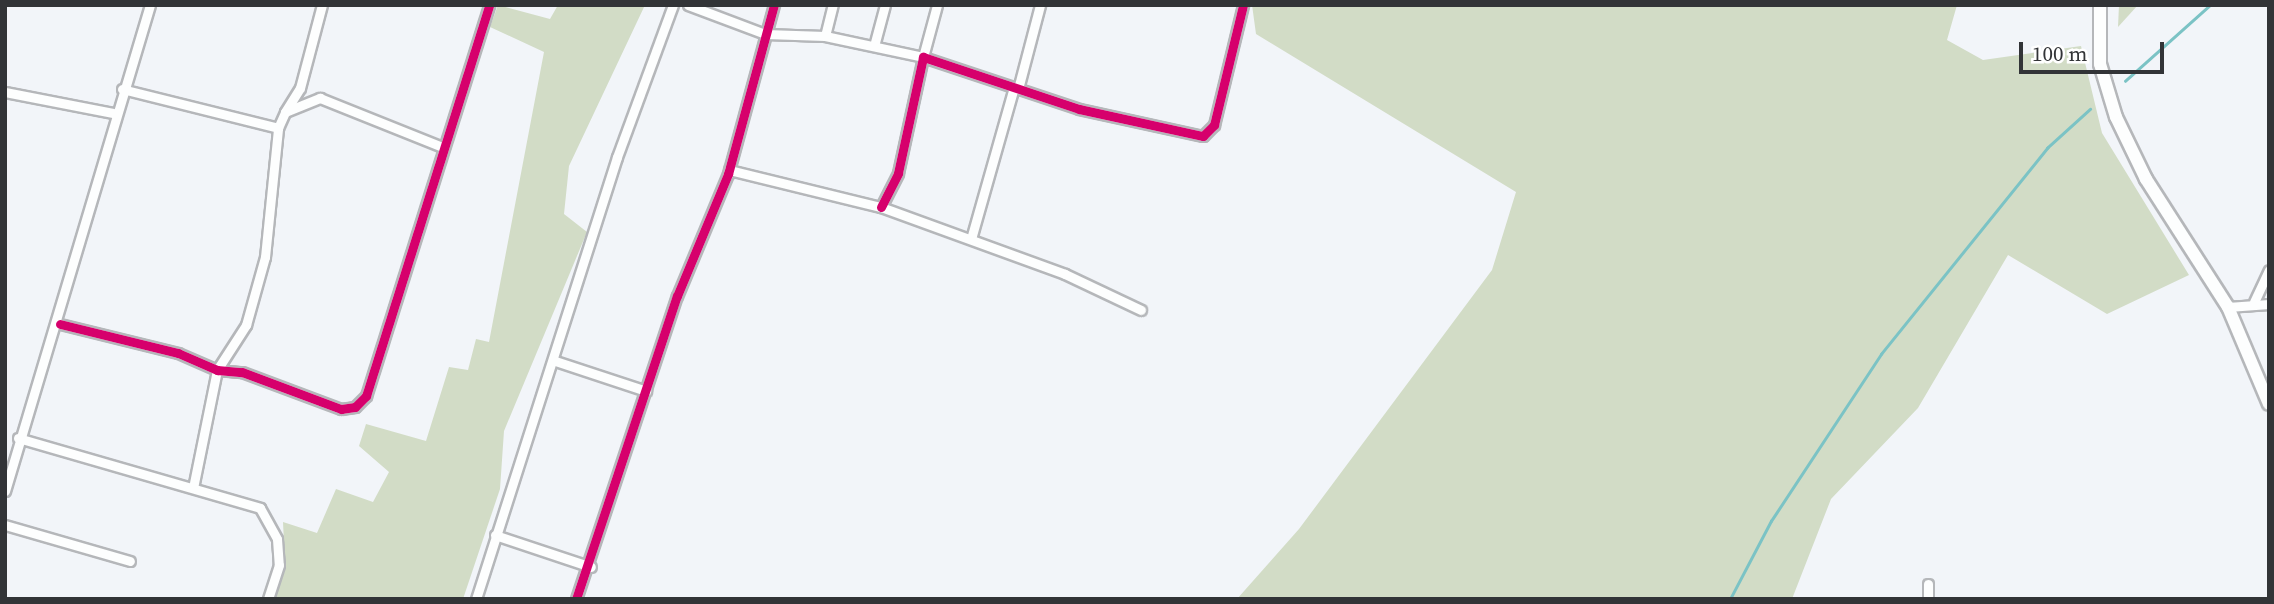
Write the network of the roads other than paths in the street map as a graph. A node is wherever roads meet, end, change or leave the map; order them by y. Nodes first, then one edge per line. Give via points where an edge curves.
1 (150, 5) edge
2 (322, 5) edge
3 (489, 5) edge
4 (673, 5) edge
5 (688, 5) edge
6 (774, 5) edge
7 (833, 5) edge
8 (885, 5) edge
9 (937, 5) edge
10 (1040, 5) edge
11 (1243, 5) edge
12 (2101, 5) edge
13 (765, 34) junction
14 (825, 36) junction
15 (874, 46) junction
16 (923, 57) junction
17 (300, 88) junction
18 (1016, 88) junction
19 (122, 89) junction
20 (5, 92) edge
21 (307, 102) junction
22 (285, 112) junction
23 (113, 113) junction
24 (278, 128) junction
25 (440, 146) junction
26 (729, 170) junction
27 (881, 207) junction
28 (971, 239) junction
29 (2269, 270) edge
30 (2254, 302) junction
31 (2269, 304) edge
32 (2228, 307) junction
33 (1141, 310) dead end
34 (60, 324) junction
35 (555, 361) junction
36 (216, 370) junction
37 (646, 391) junction
38 (2269, 404) edge
39 (18, 438) junction
40 (193, 488) junction
41 (5, 491) edge
42 (5, 525) edge
43 (495, 535) junction
44 (130, 561) dead end
45 (591, 567) junction
46 (1928, 584) dead end
47 (268, 599) edge
48 (476, 599) edge
49 (576, 599) edge
50 (1928, 599) edge

1 - 19 street
2 - 17 street
3 - 25 street
4 - 35 street via 617,157
5 - 13 street
6 - 13 street
7 - 14 street
8 - 15 street
9 - 16 street
10 - 18 street
11 - 18 street via 1211,133 1116,118
12 - 32 street via 2100,64 2120,128
13 - 14 street
13 - 26 street
14 - 15 street
15 - 16 street
16 - 18 street
16 - 27 street via 898,173
17 - 21 street
17 - 22 street
18 - 28 street
19 - 23 street
19 - 24 street
20 - 23 street
21 - 22 street
21 - 25 street via 325,99
22 - 24 street
23 - 34 street via 104,174
24 - 36 street via 262,268 246,325
25 - 36 street via 366,396 341,409 242,372
26 - 27 street
26 - 37 street
27 - 28 street
28 - 33 street
29 - 30 street
30 - 31 street
30 - 32 street
32 - 38 street
34 - 36 street via 178,354
34 - 39 street
35 - 37 street
35 - 43 street
36 - 40 street
37 - 45 street
39 - 40 street
39 - 41 street
40 - 47 street via 260,508 267,518 279,565
42 - 44 street
43 - 45 street
43 - 48 street
45 - 49 street
46 - 50 street

